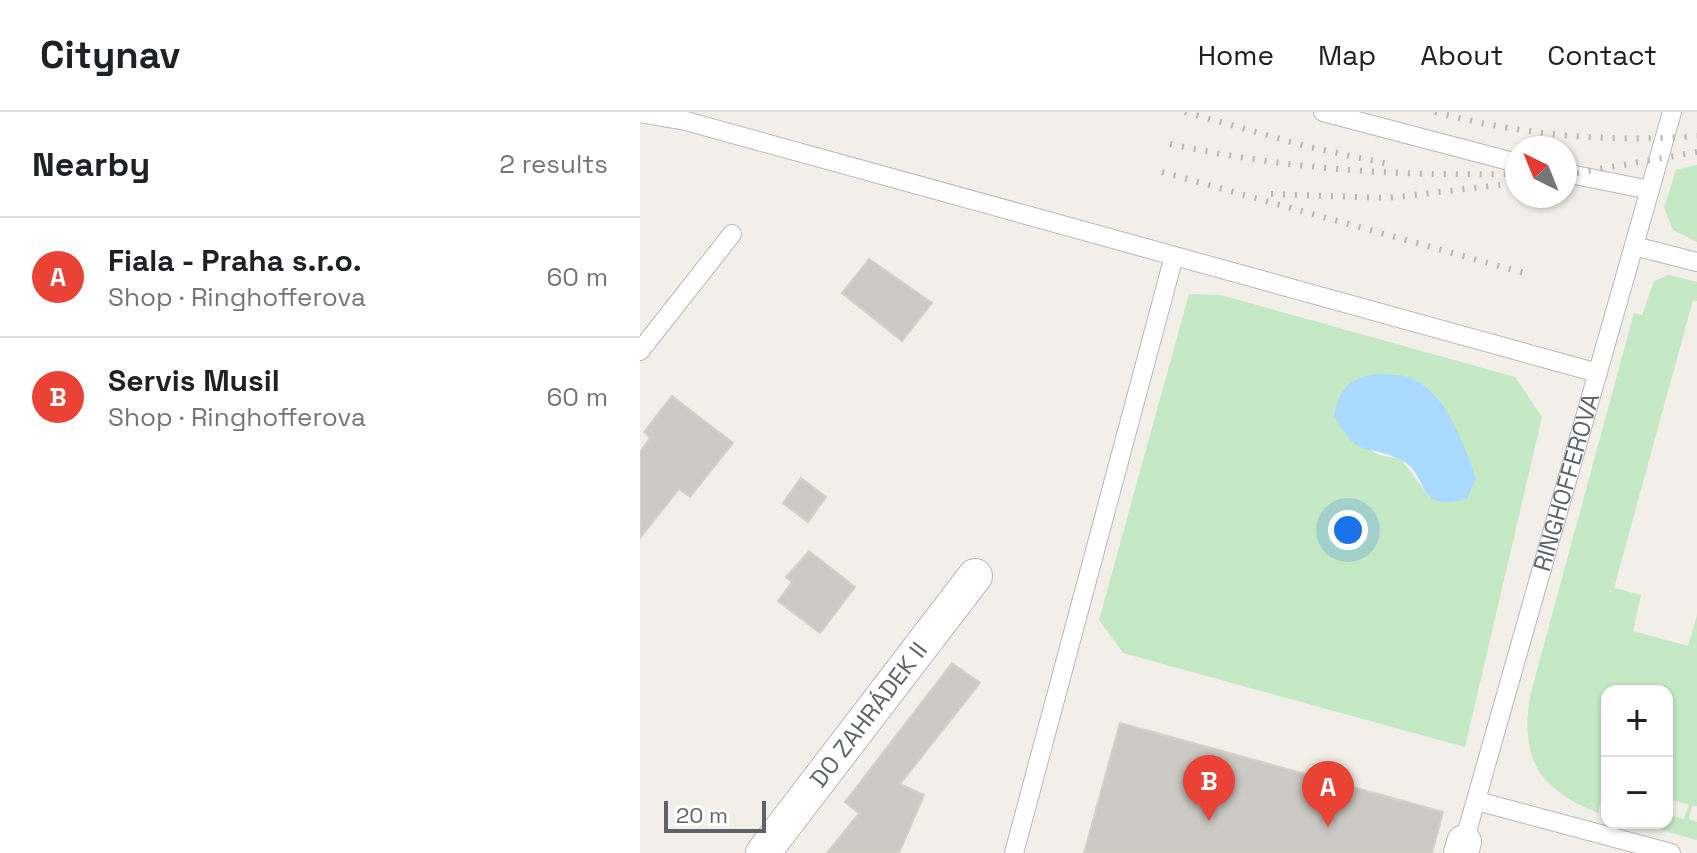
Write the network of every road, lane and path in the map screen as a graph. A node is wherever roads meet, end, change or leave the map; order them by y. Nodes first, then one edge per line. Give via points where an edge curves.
1 (1323, 112) edge
2 (1672, 112) edge
3 (640, 113) edge
4 (1505, 160) edge
5 (1577, 175) edge
6 (1650, 190) junction
7 (732, 234) dead end
8 (1634, 246) junction
9 (1174, 256) junction
10 (1697, 262) edge
11 (640, 351) edge
12 (1598, 373) junction
13 (975, 576) dead end
14 (1477, 801) junction
15 (1462, 848) edge
16 (763, 853) edge
17 (1014, 853) edge
18 (1671, 853) edge

1 - 4 lane
2 - 6 lane, RINGHOFFEROVA
3 - 9 lane via 686,121
5 - 6 lane
6 - 8 lane, RINGHOFFEROVA
7 - 11 lane
8 - 10 lane
8 - 12 lane, RINGHOFFEROVA
9 - 12 lane
9 - 17 lane
12 - 14 lane, RINGHOFFEROVA
13 - 16 street, DO ZAHRÁDEK II
14 - 15 lane, RINGHOFFEROVA
14 - 18 lane

